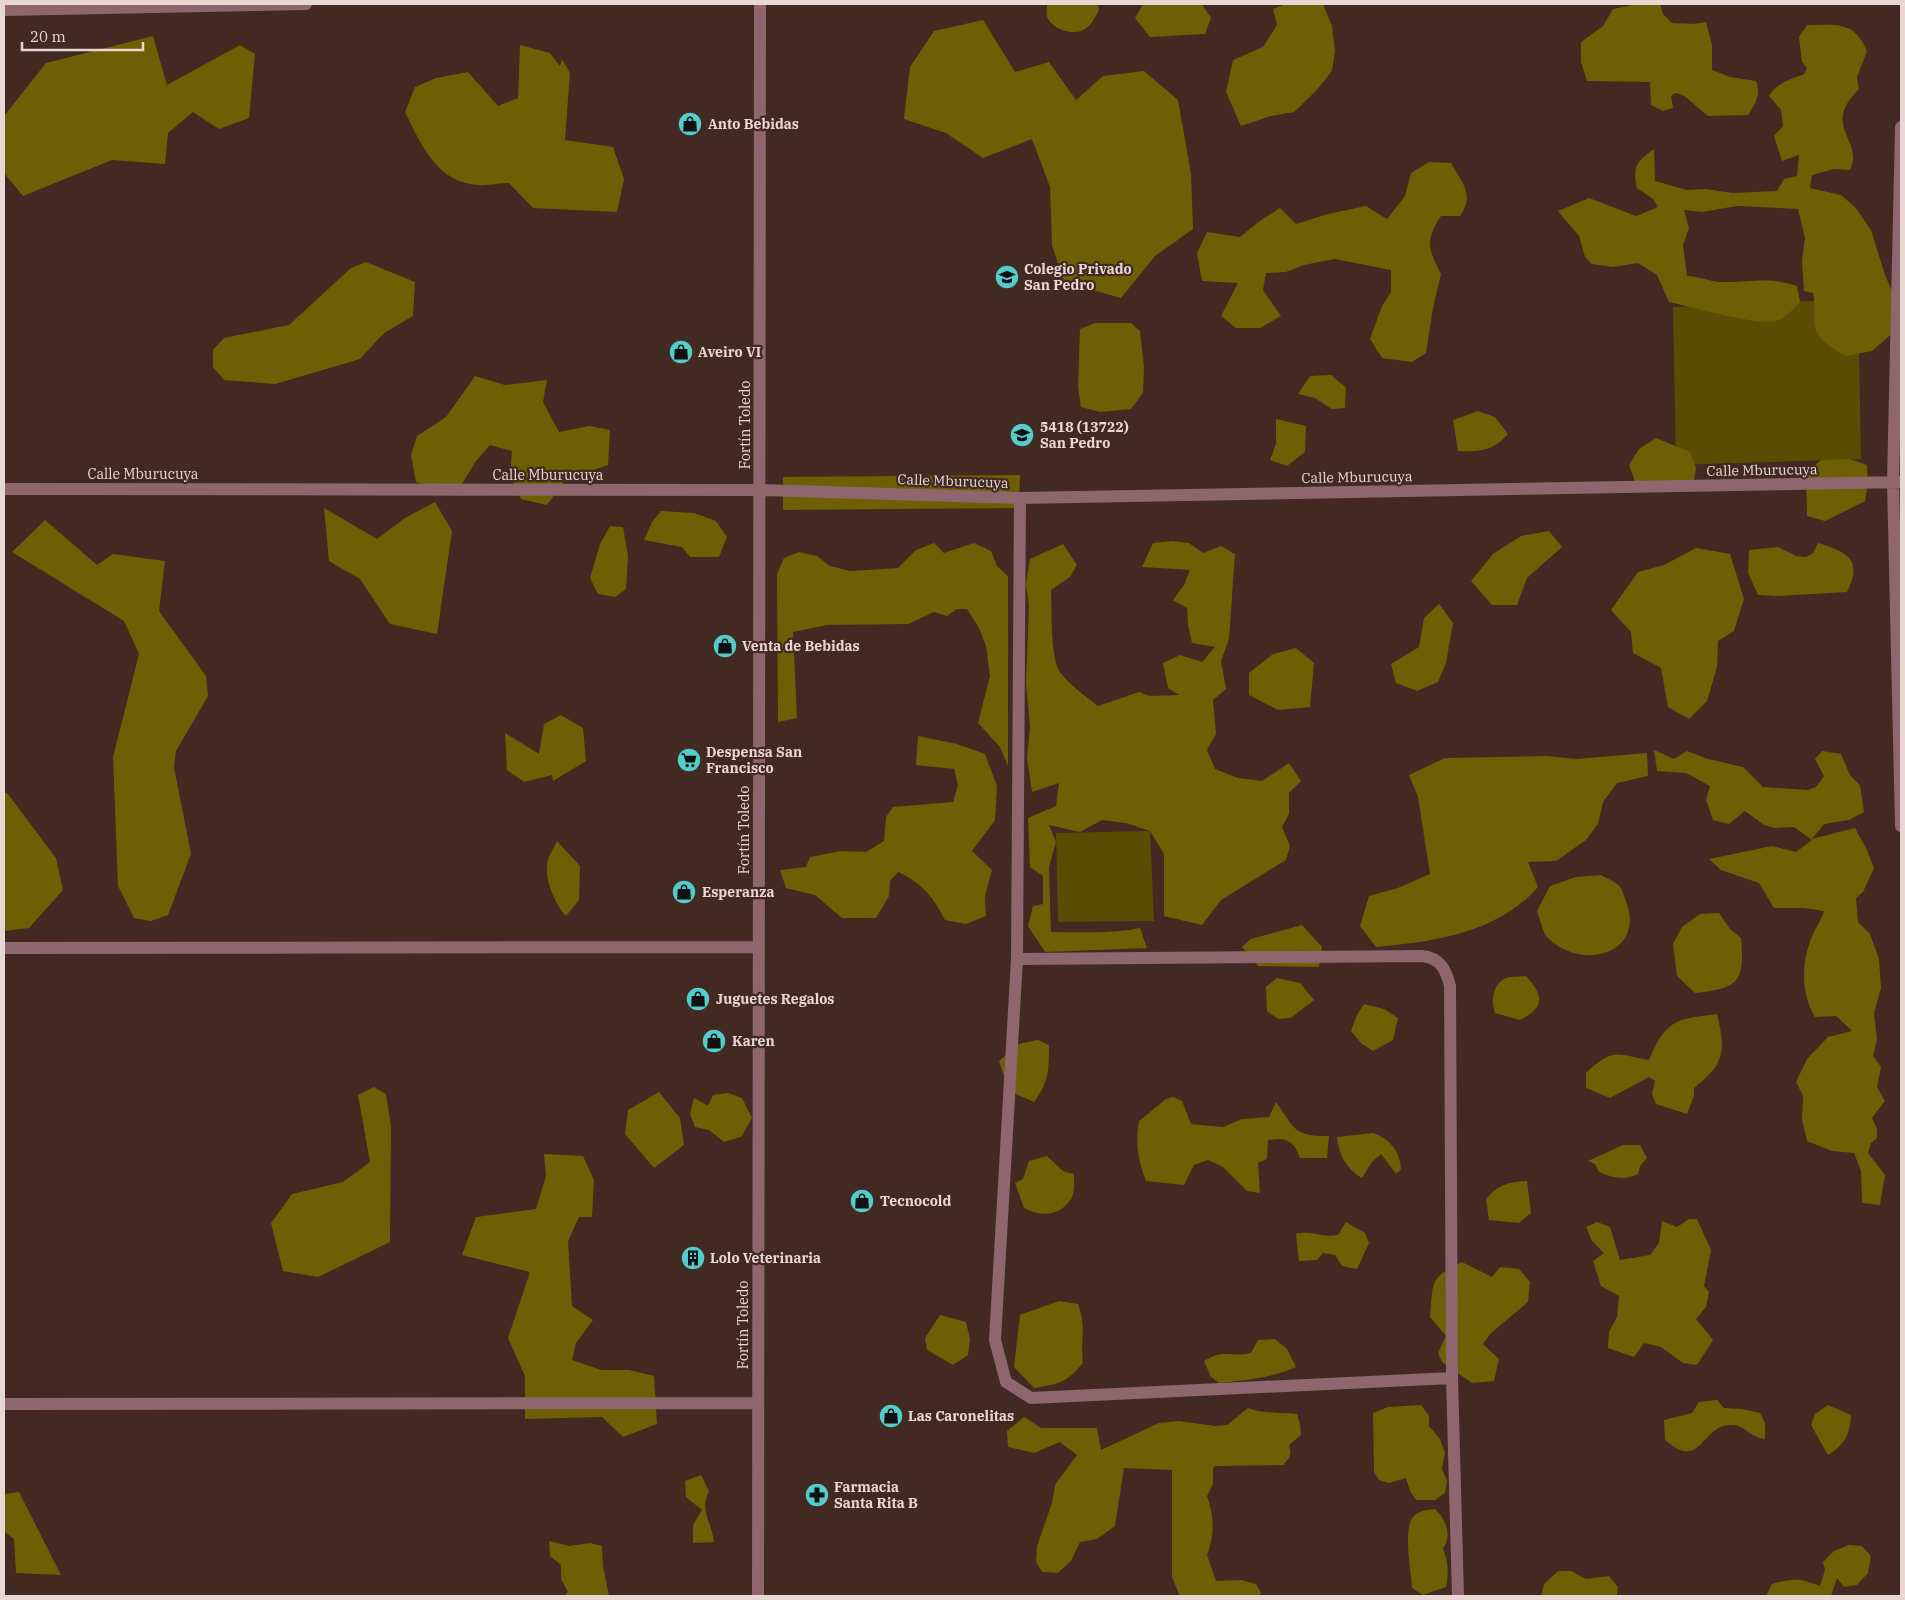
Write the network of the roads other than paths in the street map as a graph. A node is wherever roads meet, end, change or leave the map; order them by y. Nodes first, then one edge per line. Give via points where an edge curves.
1 (306, 4) edge
2 (760, 4) edge
3 (4, 10) edge
4 (1901, 127) edge
5 (1897, 482) edge
6 (4, 489) edge
7 (760, 490) junction
8 (1020, 498) junction
9 (1901, 826) edge
10 (759, 947) junction
11 (4, 948) edge
12 (1017, 959) junction
13 (1452, 1378) junction
14 (758, 1403) junction
15 (4, 1404) edge
16 (758, 1596) edge
17 (1458, 1596) edge

1 - 3 street
2 - 7 street, Fortín Toledo
4 - 5 street
5 - 8 street, Calle Mburucuya
5 - 9 street
6 - 7 street, Calle Mburucuya
7 - 8 street, Calle Mburucuya
7 - 10 street, Fortín Toledo
8 - 12 street
10 - 11 street
10 - 14 street, Fortín Toledo
12 - 13 street via 1422,956 1432,957 1441,964 1447,972 1450,986
12 - 13 street via 994,1340 1006,1382 1032,1398
13 - 17 street
14 - 15 street
14 - 16 street, Fortín Toledo

